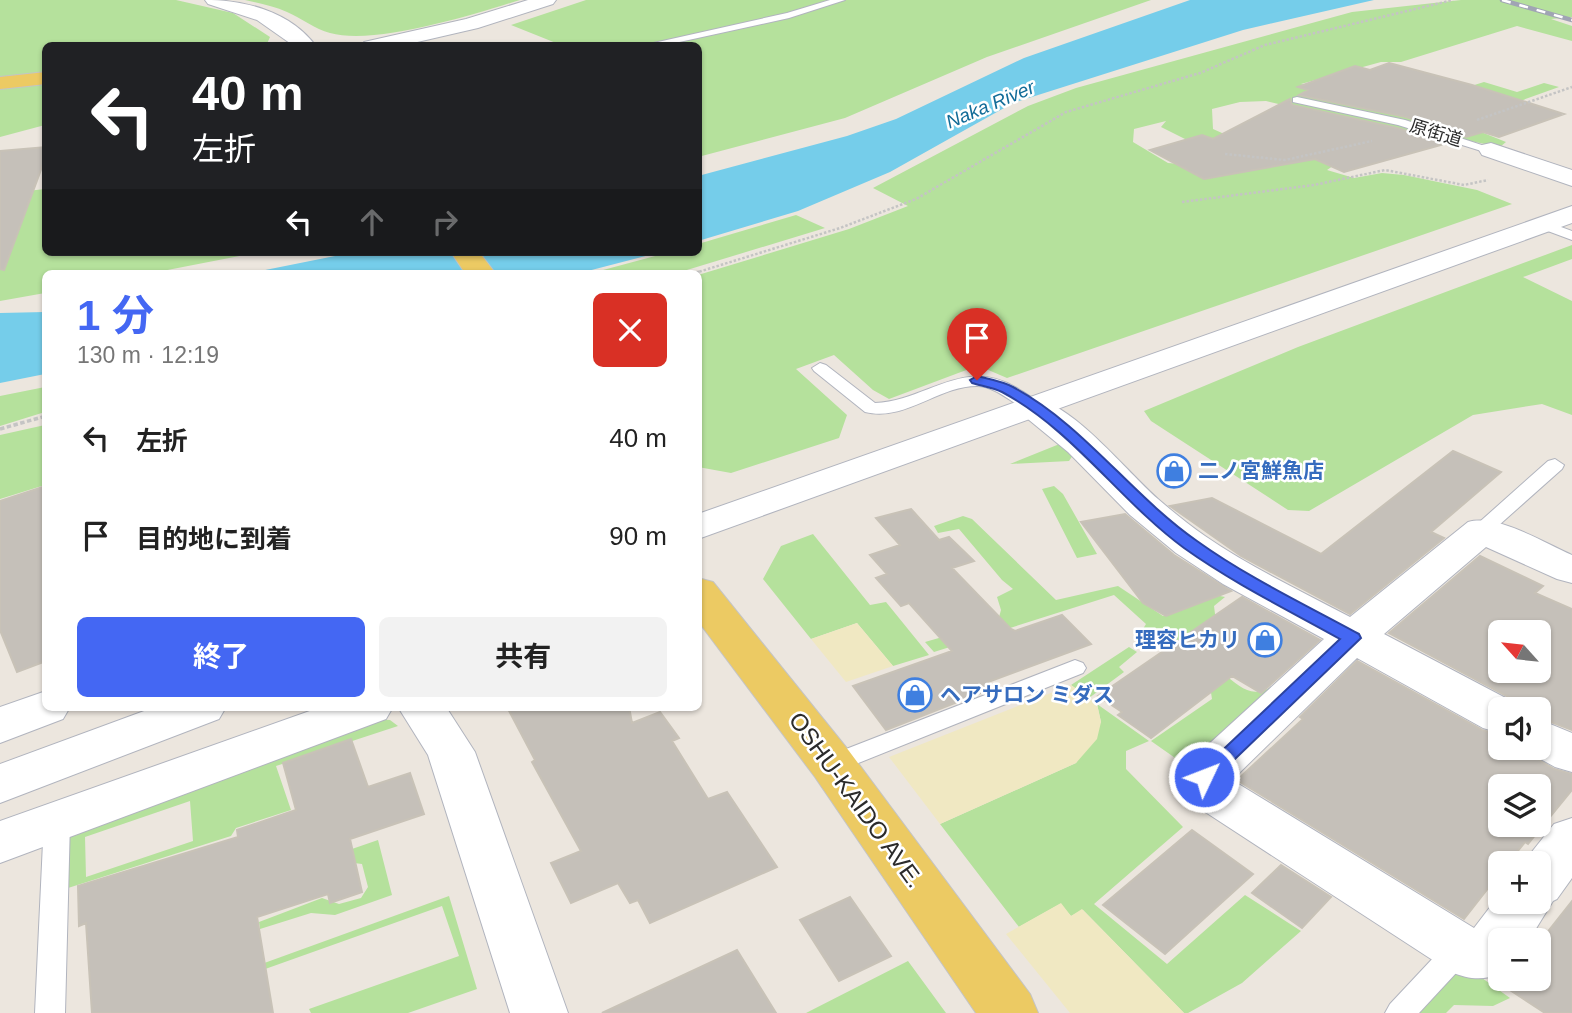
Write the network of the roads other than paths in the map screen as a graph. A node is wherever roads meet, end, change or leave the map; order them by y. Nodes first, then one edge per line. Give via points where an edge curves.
1 (214, 0) edge
2 (547, 0) edge
3 (840, 0) edge
4 (301, 42) edge
5 (388, 42) edge
6 (664, 42) edge
7 (42, 78) edge
8 (0, 83) edge
9 (1297, 100) dead end
10 (1491, 150) joint
11 (1572, 178) edge
12 (1562, 224) edge
13 (820, 368) dead end
14 (1035, 408) junction
15 (1555, 465) dead end
16 (702, 526) edge
17 (1482, 530) junction
18 (1572, 570) edge
19 (702, 597) edge
20 (1352, 638) junction
21 (1075, 668) dead end
22 (42, 709) edge
23 (1488, 710) edge
24 (193, 711) edge
25 (359, 711) edge
26 (424, 711) edge
27 (0, 726) edge
28 (1551, 743) edge
29 (1572, 754) edge
30 (832, 764) junction
31 (0, 784) edge
32 (57, 821) junction
33 (1572, 838) edge
34 (0, 842) edge
35 (1551, 866) edge
36 (1517, 914) edge
37 (1460, 948) junction
38 (50, 1013) edge
39 (539, 1013) edge
40 (1009, 1013) edge
41 (1400, 1013) edge

1 - 4 street via 278,23
2 - 5 street
3 - 6 lane
7 - 8 main road
9 - 10 lane, 原街道 via 1375,116
10 - 11 street, 原街道
12 - 14 street
13 - 14 lane via 870,408 897,407 977,380 1006,388
14 - 16 street
14 - 20 street via 1190,544
15 - 17 lane
17 - 18 street
17 - 20 street
19 - 30 main road, OSHU-KAIDO AVE.
20 - 23 street
20 - 37 street via 1204,777 1211,791
21 - 30 lane
22 - 27 street
24 - 31 street
25 - 32 street
26 - 39 street via 451,752
28 - 29 street
30 - 40 main road, OSHU-KAIDO AVE.
32 - 34 street
32 - 38 lane
33 - 35 street
36 - 37 street via 1486,956
37 - 41 lane

